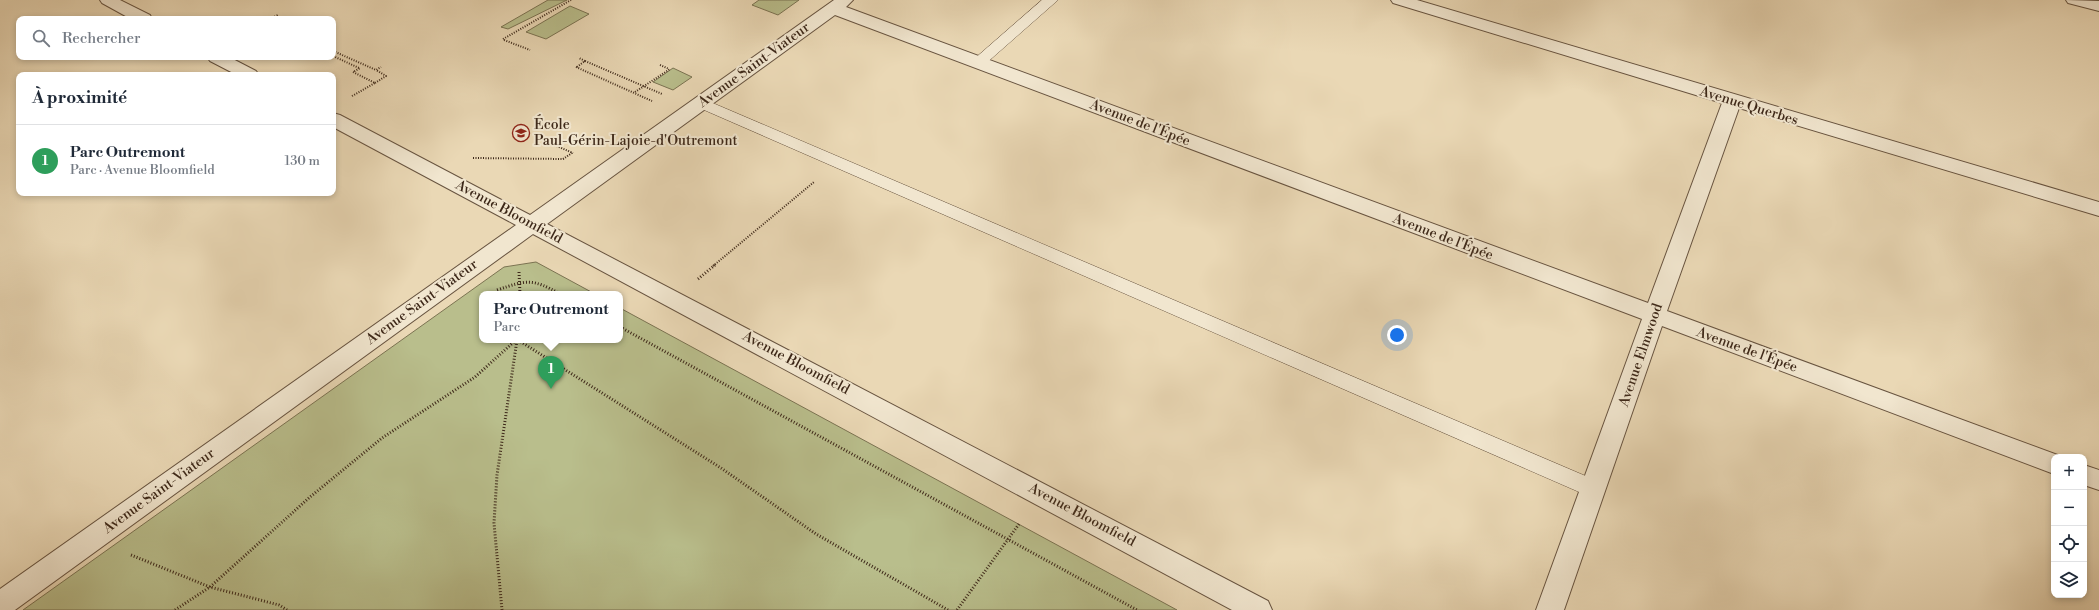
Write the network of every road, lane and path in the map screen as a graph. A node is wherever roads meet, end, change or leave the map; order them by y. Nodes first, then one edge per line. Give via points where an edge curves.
1 (108, 0) edge
2 (571, 0) edge
3 (1051, 0) edge
4 (1399, 0) edge
5 (2074, 0) edge
6 (839, 4) edge
7 (2099, 6) edge
8 (138, 16) edge
9 (530, 50) dead end
10 (336, 52) edge
11 (336, 57) edge
12 (579, 58) dead end
13 (222, 60) edge
14 (586, 61) junction
15 (978, 63) junction
16 (660, 65) dead end
17 (381, 67) dead end
18 (376, 70) junction
19 (244, 72) edge
20 (375, 82) junction
21 (644, 86) junction
22 (634, 93) junction
23 (352, 96) dead end
24 (665, 96) dead end
25 (1732, 101) junction
26 (656, 102) dead end
27 (701, 103) junction
28 (336, 121) edge
29 (552, 144) dead end
30 (572, 153) junction
31 (579, 156) dead end
32 (468, 158) dead end
33 (838, 162) junction
34 (2099, 209) edge
35 (531, 225) junction
36 (519, 270) dead end
37 (698, 279) dead end
38 (520, 282) junction
39 (496, 291) edge
40 (520, 291) edge
41 (555, 291) edge
42 (1654, 316) junction
43 (623, 329) edge
44 (514, 343) edge
45 (517, 343) edge
46 (522, 343) edge
47 (2051, 463) edge
48 (2087, 476) edge
49 (2099, 480) edge
50 (1594, 489) junction
51 (1019, 524) dead end
52 (1008, 539) junction
53 (131, 554) dead end
54 (210, 587) junction
55 (4, 594) edge
56 (175, 610) edge
57 (286, 610) edge
58 (502, 610) edge
59 (948, 610) edge
60 (957, 610) edge
61 (1137, 610) edge
62 (1258, 610) edge
63 (1550, 610) edge

1 - 8 street
2 - 9 path via 503,39
3 - 15 lane
4 - 25 street, Avenue Querbes
5 - 7 street
6 - 15 street, Avenue de l'Épée
6 - 27 street, Avenue Saint-Viateur
10 - 18 path
11 - 20 path via 360,68 353,72
12 - 14 path
13 - 19 street
14 - 21 path
14 - 22 path via 576,67
15 - 42 street, Avenue de l'Épée
16 - 21 path via 670,69
17 - 18 path
18 - 20 path via 386,76
20 - 23 path
21 - 22 path
21 - 24 path
22 - 26 path
25 - 34 street, Avenue Querbes
25 - 42 street, Avenue Elmwood
27 - 33 lane
27 - 35 street, Avenue Saint-Viateur
28 - 35 street, Avenue Bloomfield
29 - 30 path
30 - 31 path
30 - 32 path via 563,159
33 - 37 path
33 - 50 lane
35 - 55 street, Avenue Saint-Viateur
35 - 62 street, Avenue Bloomfield
36 - 38 path
38 - 39 path
38 - 40 path
38 - 41 path via 541,283
42 - 47 street, Avenue de l'Épée
42 - 50 street, Avenue Elmwood
43 - 52 path
44 - 54 path via 475,377 382,438 310,497
45 - 58 path via 497,475 495,509
46 - 59 path via 722,468 816,534
48 - 49 street
50 - 63 street, Avenue Elmwood
51 - 52 path
52 - 60 path
52 - 61 path
53 - 54 path
54 - 56 path
54 - 57 path via 278,605

